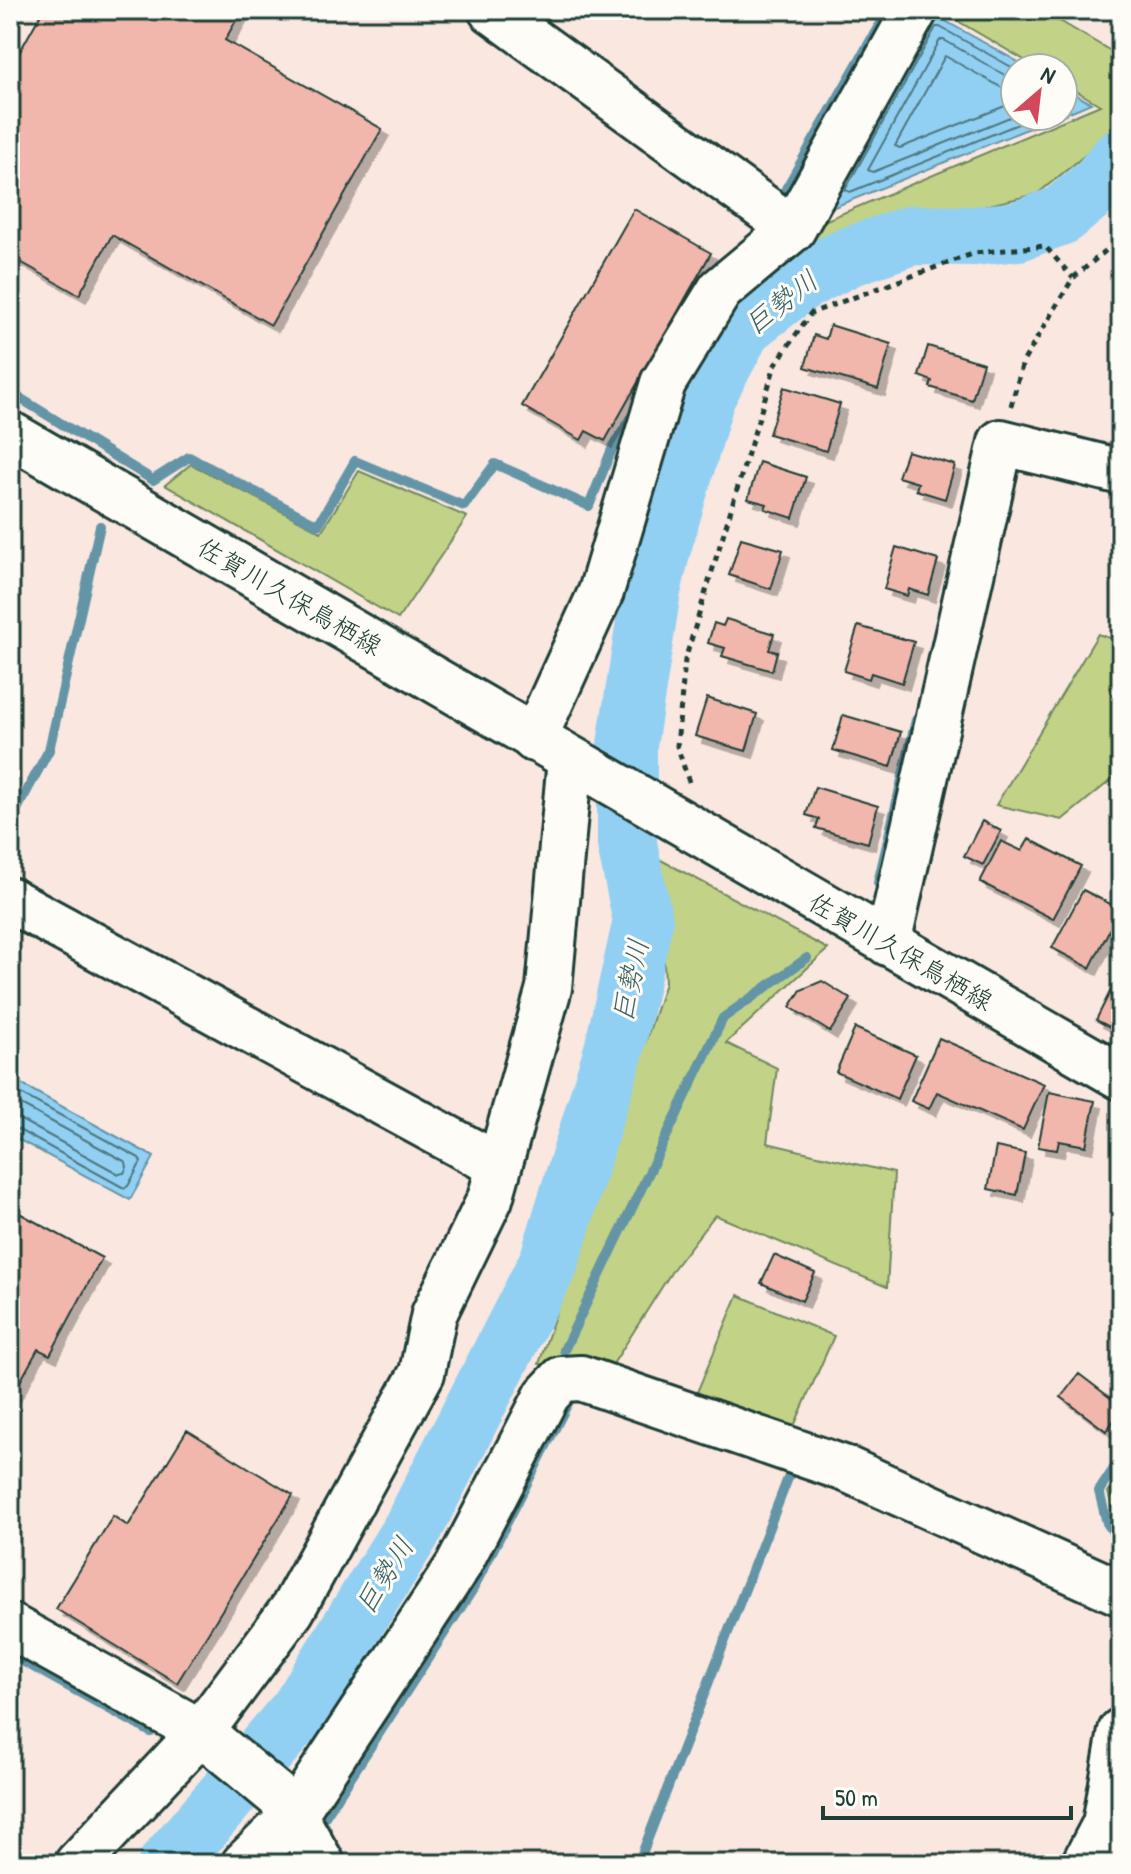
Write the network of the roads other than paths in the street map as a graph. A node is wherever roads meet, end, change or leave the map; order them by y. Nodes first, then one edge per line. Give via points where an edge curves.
1 (491, 10) edge
2 (915, 10) edge
3 (793, 229) junction
4 (10, 434) edge
5 (1121, 472) edge
6 (552, 749) junction
7 (10, 900) edge
8 (888, 943) junction
9 (1121, 1077) edge
10 (499, 1166) junction
11 (1121, 1593) edge
12 (10, 1626) edge
13 (1121, 1731) edge
14 (201, 1732) junction
15 (286, 1806) junction
16 (1121, 1850) edge
17 (77, 1864) edge
18 (244, 1864) edge
19 (322, 1864) edge
20 (1084, 1864) edge
21 (1114, 1864) edge

1 - 3 street
2 - 3 street
3 - 6 street via 720,290 663,383
4 - 6 street, 佐賀川久保鳥栖線
5 - 8 street via 1001,442
6 - 8 street, 佐賀川久保鳥栖線
6 - 10 street via 549,988
7 - 10 street
8 - 9 street, 佐賀川久保鳥栖線
10 - 14 street via 490,1199 434,1314 422,1373 292,1610
11 - 15 street via 846,1469 581,1378 562,1379 547,1395 458,1566
12 - 14 street
13 - 20 street via 1105,1824
14 - 15 street
14 - 17 street
15 - 18 street
15 - 19 street
16 - 21 street

